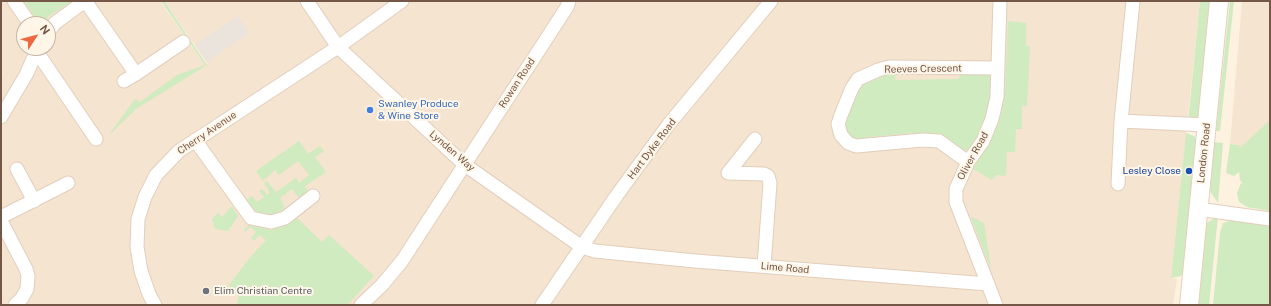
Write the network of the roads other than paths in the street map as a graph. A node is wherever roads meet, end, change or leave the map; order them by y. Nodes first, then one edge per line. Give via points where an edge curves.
1 (14, 1) edge
2 (86, 1) edge
3 (307, 1) edge
4 (402, 1) edge
5 (569, 1) edge
6 (772, 1) edge
7 (1000, 1) edge
8 (1133, 1) edge
9 (1219, 1) edge
10 (24, 16) edge
11 (56, 22) edge
12 (183, 42) dead end
13 (338, 46) junction
14 (34, 56) edge
15 (41, 56) edge
16 (997, 68) junction
17 (136, 74) junction
18 (124, 81) dead end
19 (1, 117) edge
20 (1121, 121) junction
21 (1207, 126) junction
22 (96, 139) dead end
23 (755, 139) dead end
24 (195, 140) junction
25 (968, 162) junction
26 (465, 165) junction
27 (17, 169) dead end
28 (68, 183) dead end
29 (1118, 184) dead end
30 (313, 196) dead end
31 (34, 201) junction
32 (1198, 209) junction
33 (1, 217) edge
34 (1270, 219) edge
35 (1, 221) edge
36 (582, 246) junction
37 (764, 266) junction
38 (988, 284) junction
39 (15, 305) edge
40 (155, 305) edge
41 (361, 305) edge
42 (542, 305) edge
43 (996, 305) edge
44 (1190, 305) edge

1 - 10 street
2 - 11 street
2 - 17 street
3 - 13 street, Lynden Way
4 - 13 street
5 - 26 street, Rowan Road
6 - 36 street, Hart Dyke Road via 669,124
7 - 16 street, Oliver Road
8 - 20 street
9 - 21 main road, London Road
12 - 17 street
13 - 24 street, Cherry Avenue
13 - 26 street, Lynden Way
14 - 19 street
15 - 22 street
16 - 25 street, Oliver Road via 997,97 992,119 983,142
16 - 25 street, Reeves Crescent via 889,67 878,70 858,79 838,124 848,143 856,146 939,141
17 - 18 street
20 - 21 street
20 - 29 street
21 - 32 main road, London Road
23 - 37 street via 728,173 768,176 770,182
24 - 30 street via 251,218 270,222 285,218
24 - 40 street, Cherry Avenue via 179,151 156,174 138,219 137,247 141,271 148,294
25 - 38 street, Oliver Road via 956,189 956,202
26 - 36 street, Lynden Way
26 - 41 street via 402,261
27 - 31 street
28 - 31 street
31 - 33 street
32 - 34 street
32 - 44 main road, London Road
35 - 39 street via 28,276 27,289
36 - 37 street, Lime Road via 595,251
36 - 42 street, Hart Dyke Road
37 - 38 street, Lime Road
38 - 43 street, Oliver Road

